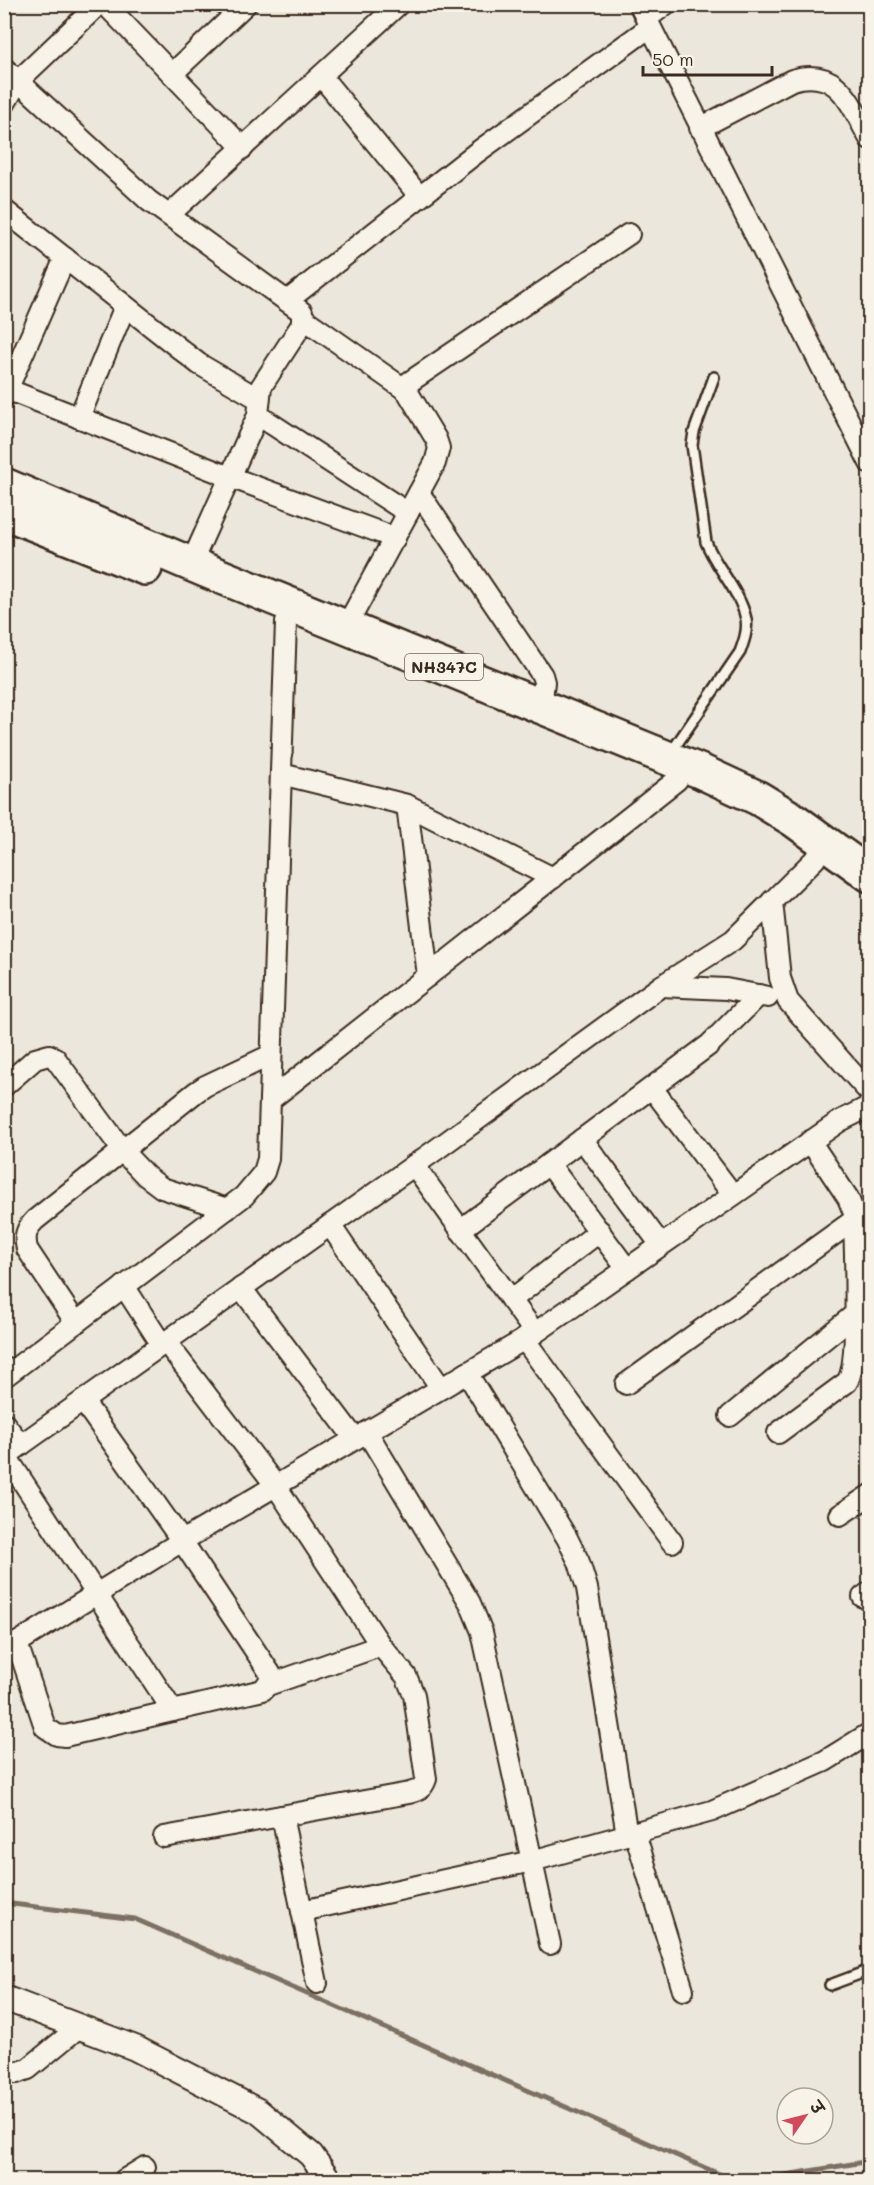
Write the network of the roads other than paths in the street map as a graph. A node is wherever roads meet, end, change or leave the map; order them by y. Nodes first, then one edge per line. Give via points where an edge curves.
1 (99, 4) edge
2 (105, 4) edge
3 (246, 4) edge
4 (399, 4) edge
5 (666, 4) edge
6 (645, 17) edge
7 (172, 74) junction
8 (11, 75) edge
9 (321, 76) junction
10 (4, 105) edge
11 (700, 128) junction
12 (870, 139) edge
13 (243, 148) junction
14 (420, 197) junction
15 (4, 210) edge
16 (169, 215) junction
17 (629, 234) dead end
18 (65, 258) junction
19 (287, 301) junction
20 (125, 306) junction
21 (303, 318) junction
22 (714, 376) dead end
23 (402, 387) junction
24 (6, 392) edge
25 (258, 407) junction
26 (79, 418) junction
27 (870, 463) edge
28 (230, 477) junction
29 (4, 485) edge
30 (419, 493) junction
31 (4, 512) edge
32 (408, 513) junction
33 (394, 537) junction
34 (191, 564) junction
35 (286, 622) junction
36 (346, 627) junction
37 (541, 707) junction
38 (672, 769) junction
39 (281, 774) junction
40 (407, 806) junction
41 (815, 859) junction
42 (870, 875) edge
43 (553, 878) junction
44 (870, 898) edge
45 (772, 901) junction
46 (428, 976) junction
47 (661, 986) junction
48 (759, 995) junction
49 (788, 1000) junction
50 (271, 1054) junction
51 (4, 1086) edge
52 (651, 1088) junction
53 (870, 1093) edge
54 (270, 1100) junction
55 (870, 1106) edge
56 (582, 1139) junction
57 (810, 1141) junction
58 (122, 1150) junction
59 (549, 1164) junction
60 (414, 1165) junction
61 (733, 1195) junction
62 (227, 1209) junction
63 (854, 1220) junction
64 (330, 1225) junction
65 (460, 1230) junction
66 (600, 1231) junction
67 (661, 1245) junction
68 (627, 1269) junction
69 (124, 1286) junction
70 (241, 1288) junction
71 (511, 1300) junction
72 (855, 1314) junction
73 (76, 1323) junction
74 (530, 1336) junction
75 (164, 1343) junction
76 (467, 1373) junction
77 (4, 1377) edge
78 (626, 1384) dead end
79 (441, 1388) junction
80 (83, 1401) junction
81 (730, 1416) dead end
82 (4, 1423) edge
83 (778, 1433) dead end
84 (361, 1435) junction
85 (10, 1453) edge
86 (276, 1486) junction
87 (870, 1495) edge
88 (840, 1515) dead end
89 (182, 1541) junction
90 (672, 1542) dead end
91 (95, 1595) junction
92 (11, 1647) edge
93 (374, 1648) dead end
94 (268, 1685) junction
95 (172, 1711) junction
96 (870, 1733) edge
97 (282, 1816) junction
98 (631, 1834) junction
99 (164, 1837) dead end
100 (532, 1862) junction
101 (302, 1911) junction
102 (550, 1944) dead end
103 (870, 1970) edge
104 (317, 1983) dead end
105 (830, 1986) dead end
106 (683, 1990) dead end
107 (4, 1998) edge
108 (79, 2027) junction
109 (4, 2067) edge
110 (145, 2167) dead end
111 (123, 2181) edge
112 (329, 2181) edge

1 - 8 street
2 - 7 street
3 - 7 street
4 - 9 street
5 - 6 street
6 - 11 street
6 - 14 street
7 - 13 street
8 - 10 street
8 - 16 street
9 - 13 street
9 - 14 street
11 - 12 street via 792,80 821,76 846,97
11 - 27 street
13 - 16 street
14 - 19 street
15 - 18 street
16 - 19 street
17 - 23 street
18 - 20 street
18 - 24 street
19 - 21 street via 302,312
20 - 25 street
20 - 26 street
21 - 23 street
21 - 25 street via 261,387
22 - 38 lane via 692,445 706,542 738,599 746,619 745,637
23 - 30 street via 413,398 439,448
24 - 26 street
25 - 28 street
25 - 32 street
26 - 28 street
28 - 33 street
28 - 34 street
29 - 34 highway, NH347C
30 - 32 street
30 - 37 street via 542,675
31 - 35 highway, NH347C
32 - 33 street
33 - 36 street
34 - 36 highway, NH347C
35 - 38 highway, NH347C
35 - 39 street
36 - 37 highway, NH347C
37 - 38 highway, NH347C
38 - 41 highway, NH347C via 746,810
38 - 42 highway, NH347C via 758,798
38 - 43 street
39 - 40 street
39 - 50 street
40 - 43 street
40 - 46 street
41 - 44 highway, NH347C
41 - 45 street
43 - 46 street
45 - 47 street via 733,940
45 - 49 street via 780,978
46 - 54 street
47 - 48 street
47 - 60 street
48 - 49 street
48 - 52 street via 709,1046
49 - 53 street
50 - 54 street
50 - 58 street via 205,1086
51 - 58 street via 35,1059 49,1055 55,1058
52 - 56 street
52 - 61 street
54 - 62 street via 264,1172
55 - 57 street
56 - 59 street
56 - 67 street
57 - 61 street
57 - 63 street via 848,1198
58 - 62 street via 162,1188
58 - 73 street via 35,1220 25,1239 27,1249
59 - 65 street
59 - 66 street
60 - 64 street
60 - 65 street
61 - 67 street
62 - 69 street
63 - 72 street
63 - 78 street
64 - 70 street
64 - 79 street
65 - 71 street
66 - 68 street
66 - 71 street
67 - 68 street
68 - 74 street
69 - 73 street
69 - 75 street
70 - 75 street
70 - 84 street
71 - 74 street
72 - 81 street
72 - 83 street via 850,1378
73 - 77 street
74 - 76 street
74 - 90 street
75 - 80 street
75 - 86 street
76 - 79 street
76 - 98 street via 579,1562
79 - 84 street
80 - 85 street
80 - 89 street
82 - 85 street
84 - 86 street
84 - 100 street via 477,1617
85 - 91 street
86 - 89 street
86 - 97 street via 381,1646 406,1676 414,1695 426,1779 417,1791
87 - 88 street
89 - 91 street
89 - 94 street via 270,1673
91 - 92 street
91 - 95 street
92 - 95 street via 45,1727 57,1735
93 - 94 street
94 - 95 street via 263,1690
96 - 98 street via 825,1761 734,1802
97 - 99 street
97 - 101 street
98 - 100 street
98 - 106 street
100 - 101 street
100 - 102 street
101 - 104 street
103 - 105 lane
107 - 108 street
108 - 109 street via 28,2069 16,2073
108 - 112 street via 135,2048 258,2111 311,2155
110 - 111 street

